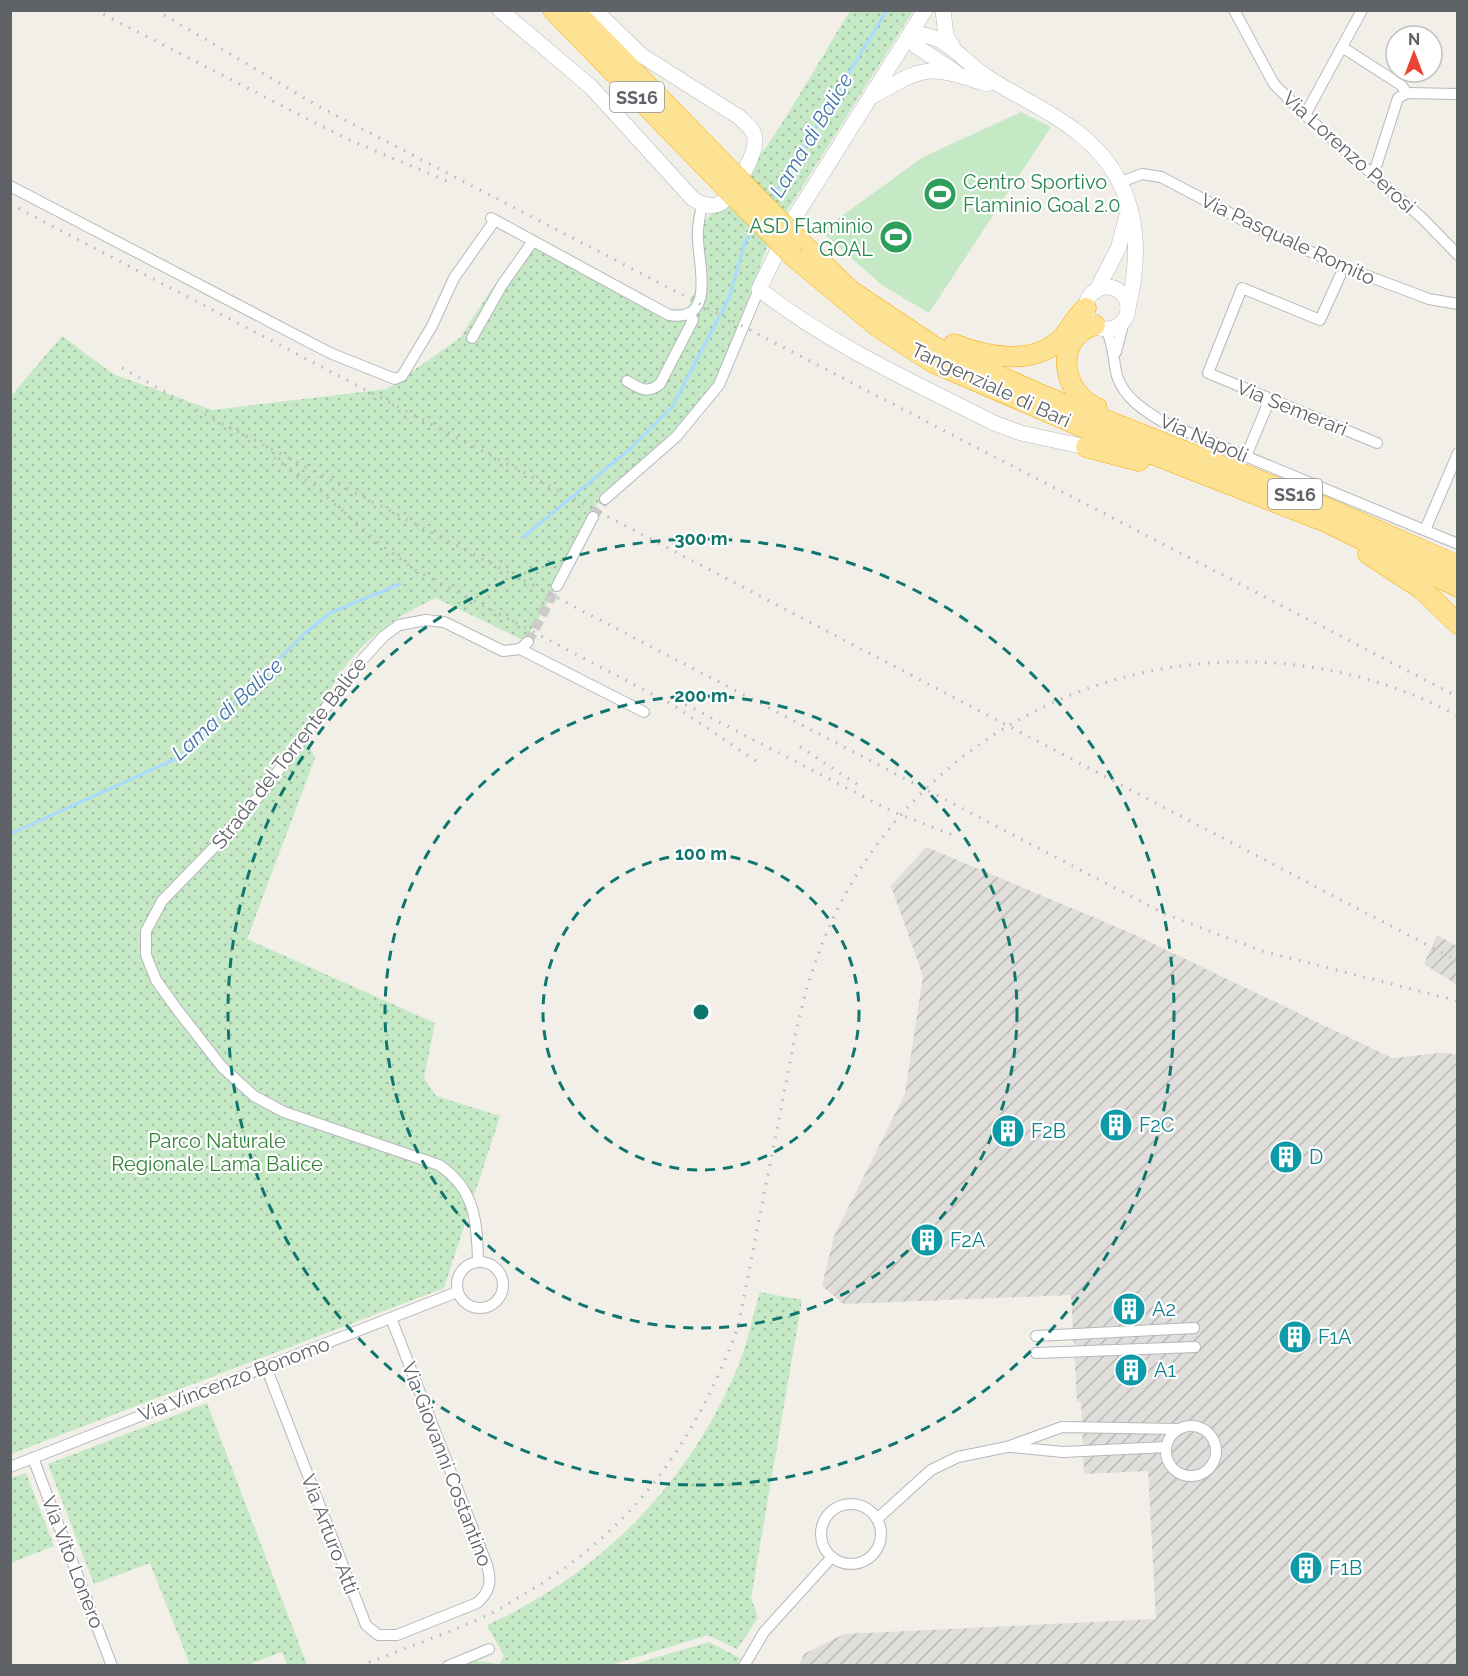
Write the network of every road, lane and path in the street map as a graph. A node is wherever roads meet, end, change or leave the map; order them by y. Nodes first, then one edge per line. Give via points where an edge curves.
1 (500, 10) edge
2 (553, 10) edge
3 (574, 10) edge
4 (595, 10) edge
5 (925, 10) edge
6 (944, 10) edge
7 (1234, 10) edge
8 (1362, 10) edge
9 (910, 33) junction
10 (1342, 47) junction
11 (956, 52) junction
12 (962, 75) junction
13 (1005, 89) junction
14 (1407, 93) junction
15 (1458, 94) edge
16 (870, 98) junction
17 (1305, 116) junction
18 (1373, 176) junction
19 (727, 177) junction
20 (1121, 182) junction
21 (10, 186) edge
22 (702, 205) junction
23 (1128, 208) junction
24 (533, 241) junction
25 (1458, 255) edge
26 (1340, 276) dead end
27 (759, 289) junction
28 (1096, 291) junction
29 (1458, 294) edge
30 (1453, 303) edge
31 (872, 305) junction
32 (689, 313) junction
33 (1126, 315) junction
34 (1096, 321) junction
35 (472, 338) dead end
36 (1115, 355) junction
37 (627, 381) dead end
38 (1270, 399) junction
39 (1377, 443) dead end
40 (1086, 447) joint
41 (1458, 453) edge
42 (1241, 463) junction
43 (1258, 495) junction
44 (605, 499) tunnel mouth
45 (593, 517) tunnel mouth
46 (1326, 522) junction
47 (1425, 530) junction
48 (1458, 544) edge
49 (1453, 564) edge
50 (557, 586) tunnel mouth
51 (1458, 587) edge
52 (1458, 624) edge
53 (644, 712) dead end
54 (478, 1262) junction
55 (457, 1292) junction
56 (391, 1318) junction
57 (1194, 1328) dead end
58 (1036, 1336) dead end
59 (1195, 1347) dead end
60 (1036, 1353) dead end
61 (266, 1367) junction
62 (1178, 1429) junction
63 (1007, 1447) junction
64 (1166, 1447) junction
65 (33, 1458) junction
66 (10, 1467) edge
67 (877, 1519) junction
68 (832, 1557) junction
69 (440, 1618) joint
70 (489, 1650) dead end
71 (112, 1665) edge
72 (448, 1665) edge
73 (744, 1665) edge

1 - 22 street via 591,87 679,186
2 - 19 highway, Tangenziale di Bari / SS16
3 - 19 highway, Tangenziale di Bari / SS16
4 - 22 street via 641,55 751,128 754,150 735,189 721,203
5 - 9 street
6 - 11 street via 946,36
7 - 17 street, Via Lorenzo Perosi via 1274,84
8 - 10 street
9 - 11 street via 926,33
9 - 12 street via 916,46
9 - 16 street
10 - 14 street via 1401,85
10 - 17 street
11 - 13 street
12 - 13 street
12 - 16 street via 920,70
13 - 20 street via 1076,131 1096,148
14 - 15 street
14 - 18 street via 1398,98
16 - 27 street via 793,220
17 - 18 street, Via Lorenzo Perosi
18 - 25 street, Via Lorenzo Perosi
19 - 31 highway, Tangenziale di Bari / SS16, bridge via 850,290
19 - 43 highway, Tangenziale di Bari / SS16, bridge via 795,258 902,344 970,380
20 - 23 street
20 - 30 street, Via Pasquale Romito via 1142,174 1161,177 1344,267 1429,299
21 - 24 street via 330,353 395,379 402,376 432,326 454,278 493,219
22 - 32 street via 698,238 703,286 696,307
23 - 28 street via 1118,249
23 - 33 street via 1137,246 1135,281
24 - 32 street via 669,315 680,317
24 - 35 street
26 - 38 street, Via Semerari via 1320,320 1242,288 1208,373
27 - 40 street via 797,319 833,340 994,423
27 - 44 street via 719,385 676,437
28 - 33 street via 1114,288 1124,296
28 - 34 street via 1087,301
29 - 30 street
31 - 34 highway via 913,321 952,343 1000,357 1051,347
31 - 42 highway, Tangenziale di Bari / SS16 via 935,347 1000,378
32 - 37 street via 693,320 660,384 652,390 642,390
33 - 34 street via 1119,326
33 - 36 street, Via Napoli
34 - 36 street, Via Napoli
34 - 42 highway via 1075,335 1067,358 1070,381 1080,398
36 - 42 street, Via Napoli via 1118,376 1127,394 1142,410
38 - 39 street, Via Semerari
38 - 42 street
40 - 43 highway via 1198,482
41 - 47 street
42 - 47 street, Via Napoli
42 - 49 highway, Tangenziale di Bari / SS16 via 1309,500
43 - 46 highway, Tangenziale di Bari / SS16
45 - 50 street
46 - 51 highway, Tangenziale di Bari / SS16
46 - 52 highway via 1343,540 1424,590
47 - 48 street, Via Napoli
53 - 54 street, Strada del Torrente Balice via 524,645 503,651 444,622 426,620 399,625 362,660 227,834 162,901 146,931 146,955 156,980 222,1067 254,1096 284,1112 439,1165 456,1176 468,1193
54 - 55 street via 460,1272
54 - 55 street via 493,1265 499,1271 503,1278 502,1294 483,1308 467,1305
55 - 56 street, Via Vincenzo Bonomo
56 - 61 street, Via Vincenzo Bonomo
56 - 69 street, Via Giovanni Costantino via 490,1574 483,1598
57 - 58 street
59 - 60 street
61 - 65 street, Via Vincenzo Bonomo
61 - 69 street, Via Arturo Atti via 366,1626 387,1636
62 - 63 street via 1062,1427
62 - 64 street
62 - 64 street via 1192,1425 1207,1431 1216,1445 1213,1464 1202,1474 1180,1474 1168,1461
63 - 64 street via 1063,1452
63 - 67 street via 958,1457 932,1470
65 - 66 street, Via Vincenzo Bonomo
65 - 71 street, Via Vito Lonero
67 - 68 street via 879,1543 870,1557 847,1563
67 - 68 street via 863,1506 835,1508 827,1515 820,1532 825,1550
68 - 73 street via 764,1632
70 - 72 street

